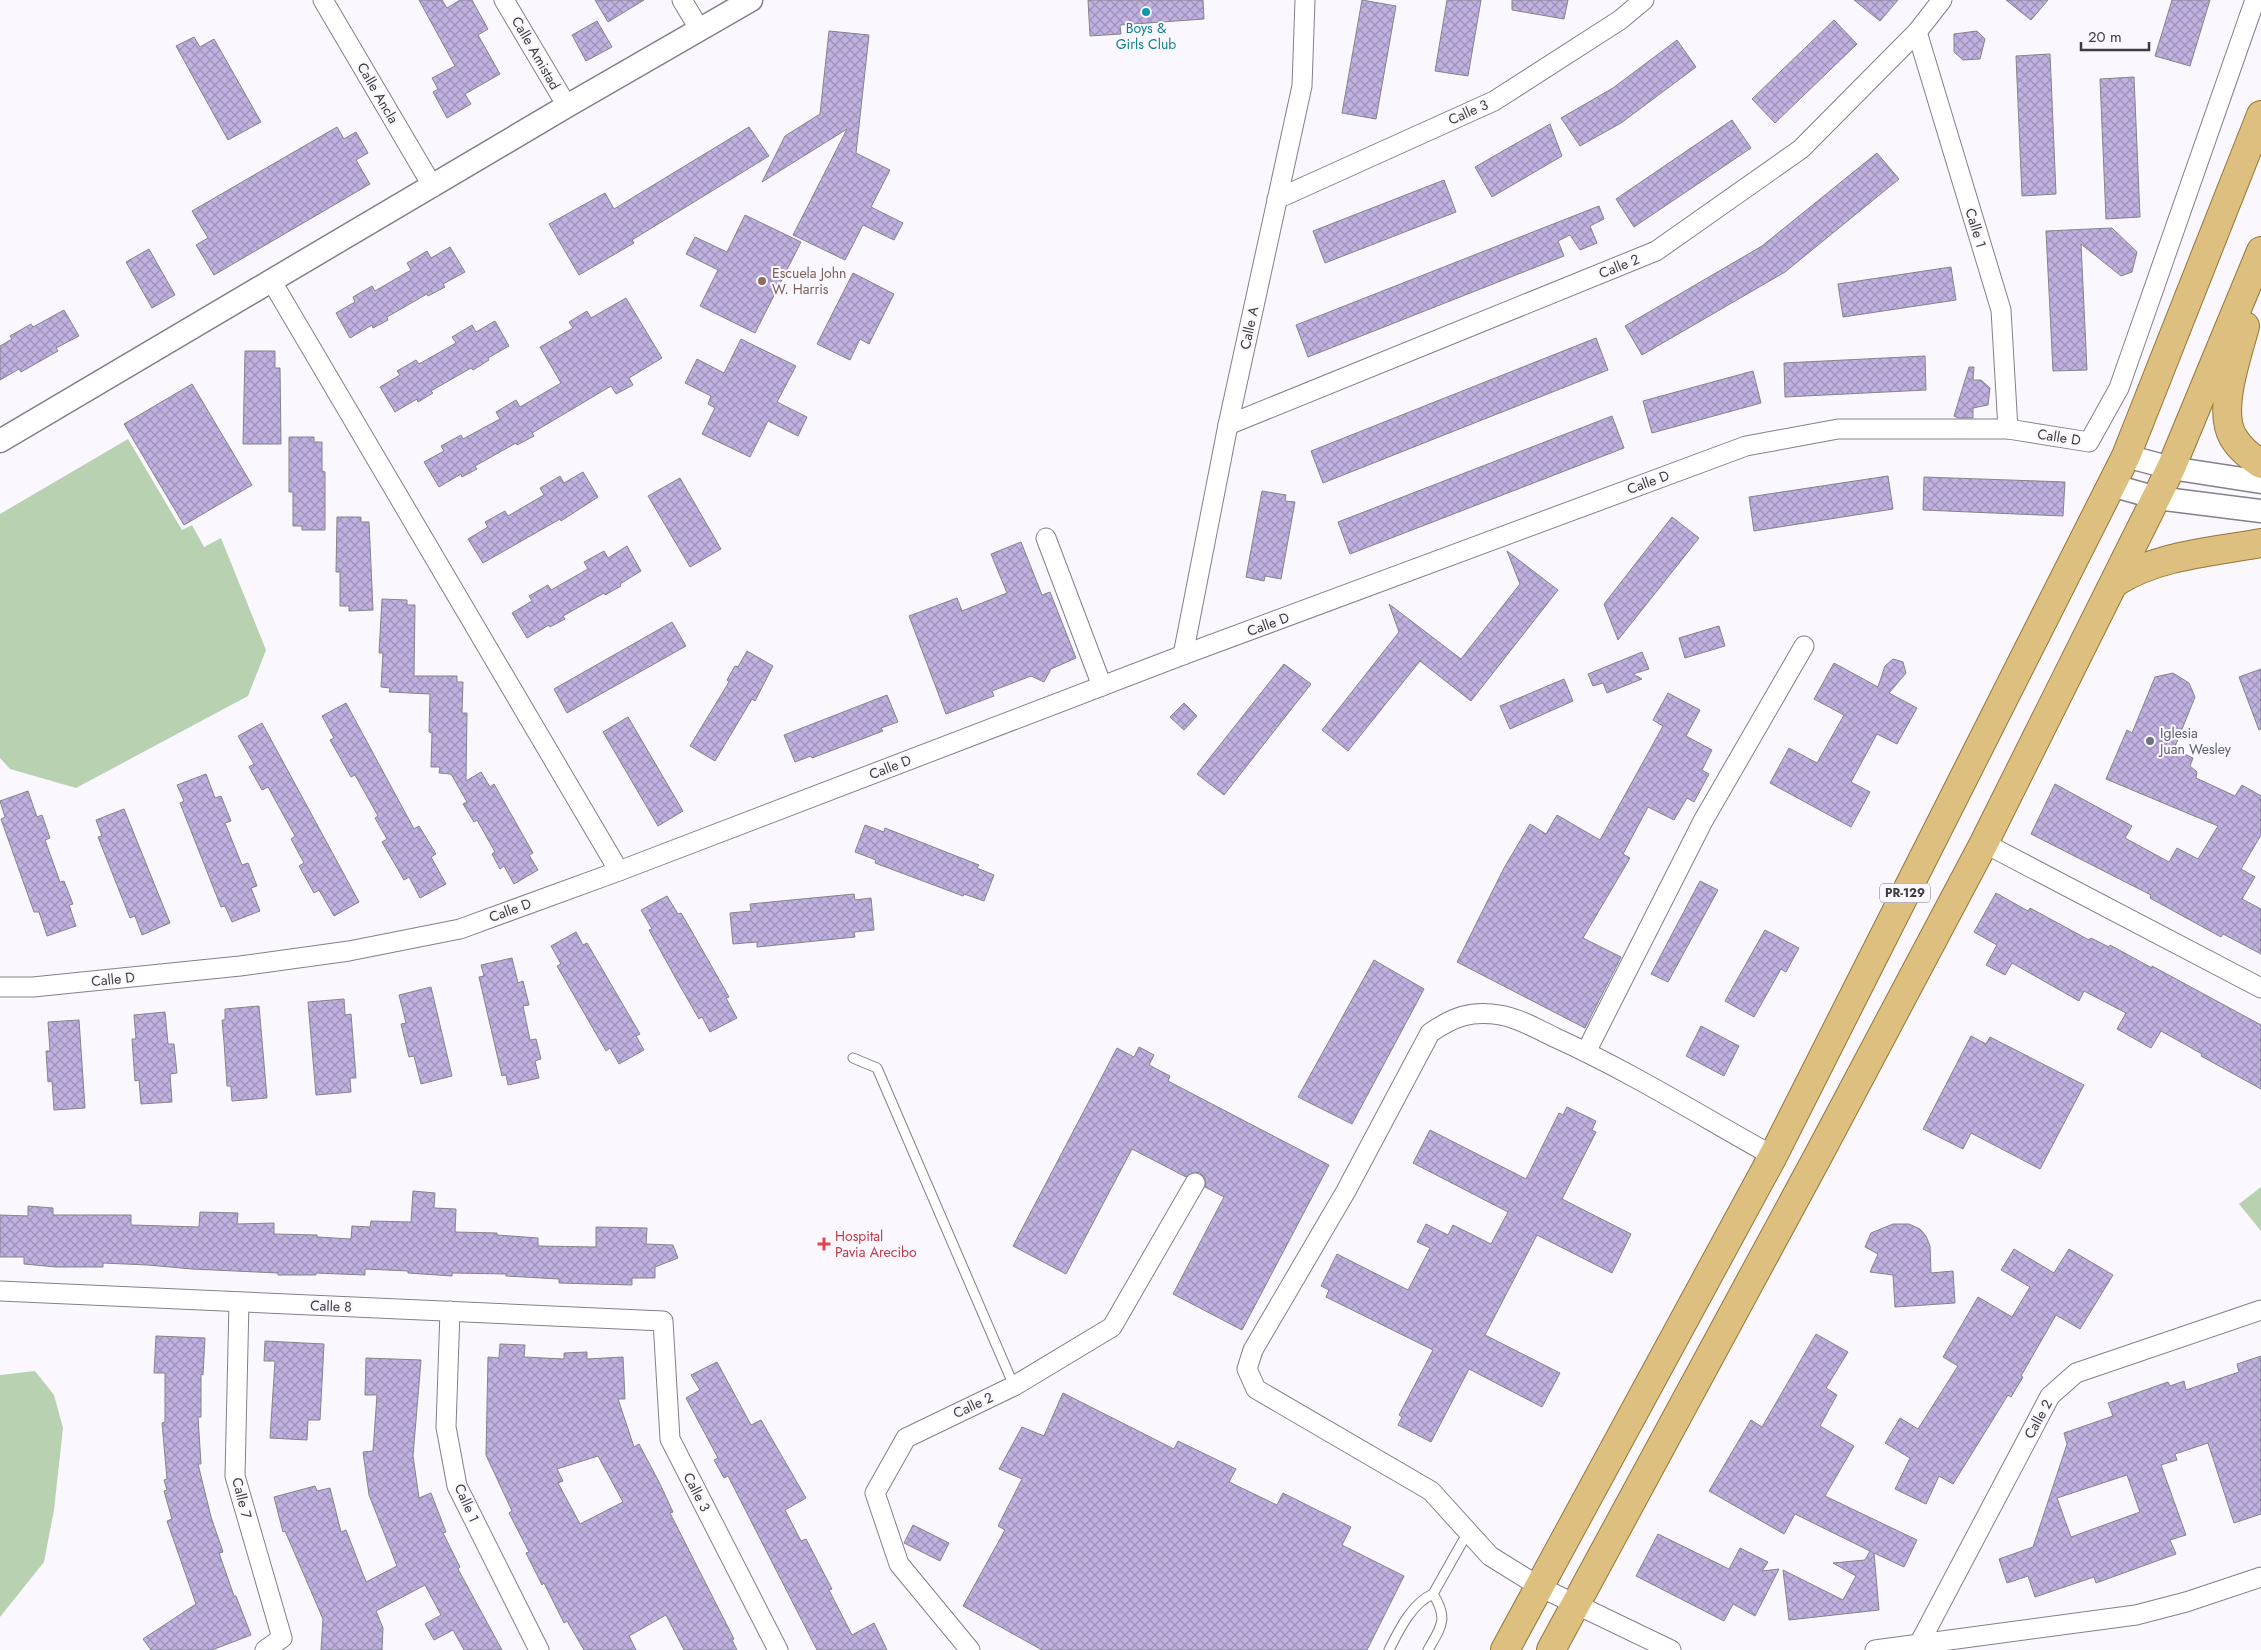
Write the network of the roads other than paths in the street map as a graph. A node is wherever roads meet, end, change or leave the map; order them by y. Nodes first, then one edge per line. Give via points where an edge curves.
1 (323, 0) edge
2 (504, 0) edge
3 (682, 0) edge
4 (751, 0) edge
5 (1305, 0) edge
6 (1644, 0) edge
7 (1942, 0) edge
8 (2255, 0) edge
9 (700, 30) junction
10 (1917, 32) junction
11 (567, 106) junction
12 (2261, 115) edge
13 (433, 186) junction
14 (1277, 199) junction
15 (2261, 251) edge
16 (2261, 256) edge
17 (271, 280) junction
18 (1228, 424) junction
19 (2008, 429) junction
20 (0, 441) edge
21 (2126, 456) junction
22 (2261, 464) edge
23 (2171, 468) junction
24 (2261, 482) edge
25 (2111, 486) junction
26 (2157, 498) junction
27 (2261, 511) edge
28 (1046, 538) dead end
29 (2261, 543) edge
30 (2116, 582) junction
31 (1804, 646) dead end
32 (1183, 656) junction
33 (1102, 686) junction
34 (1984, 843) junction
35 (619, 871) junction
36 (0, 987) edge
37 (2261, 988) edge
38 (1586, 1052) junction
39 (853, 1058) dead end
40 (1773, 1156) junction
41 (1195, 1184) dead end
42 (0, 1291) edge
43 (239, 1302) junction
44 (2261, 1310) edge
45 (450, 1311) junction
46 (662, 1321) joint
47 (1014, 1386) junction
48 (1468, 1532) junction
49 (2261, 1577) edge
50 (1540, 1587) junction
51 (1433, 1594) junction
52 (1574, 1604) junction
53 (1919, 1648) edge
54 (265, 1650) edge
55 (539, 1650) edge
56 (778, 1650) edge
57 (970, 1650) edge
58 (1389, 1650) edge
59 (1428, 1650) edge
60 (1505, 1650) edge
61 (1551, 1650) edge
62 (1671, 1650) edge
63 (1875, 1650) edge

1 - 13 street, Calle Ancla
2 - 11 street, Calle Amistad
3 - 9 street
4 - 9 street
5 - 14 street, Calle A via 1302,86
6 - 14 street, Calle 3 via 1620,20 1494,101
7 - 10 street, Calle 2
8 - 19 street, Calle D via 2119,388 2089,442
9 - 11 street
10 - 18 street, Calle 2 via 1801,149 1656,251
10 - 19 street, Calle 1 via 2001,310
11 - 13 street
12 - 21 main road, PR-129
13 - 17 street
14 - 18 street, Calle A
15 - 23 main road, PR-129
16 - 22 main road via 2228,394 2228,416 2232,436 2244,452
17 - 20 street
17 - 35 street
18 - 32 street, Calle A
19 - 32 street, Calle D via 1838,429 1746,446
21 - 23 street
21 - 25 main road, PR-129
23 - 24 street
23 - 26 main road, PR-129
25 - 26 street
25 - 40 main road, PR-129
26 - 27 street
26 - 30 main road, PR-129
28 - 33 street
29 - 30 main road via 2165,560 2134,570
30 - 34 main road, PR-129
31 - 38 street via 1703,821
32 - 33 street, Calle D
33 - 35 street, Calle D
34 - 37 street
34 - 52 main road, PR-129 via 1818,1158
35 - 36 street, Calle D via 460,929 349,951 221,968 33,987
38 - 40 street
38 - 48 street via 1501,1015 1469,1014 1449,1019 1430,1033 1346,1191 1253,1350 1247,1370 1256,1389 1431,1491
39 - 47 lane via 877,1068
40 - 50 main road, PR-129
41 - 47 street, Calle 2 via 1112,1327
42 - 43 street, Calle 8
43 - 45 street, Calle 8
43 - 54 street, Calle 7 via 235,1476 282,1638
44 - 53 street, Calle 2 via 2076,1373 2050,1396
45 - 46 street, Calle 8
45 - 55 street, Calle 1 via 446,1427 457,1486
46 - 56 street, Calle 3 via 670,1439
47 - 57 street, Calle 2 via 906,1438 875,1493 898,1564
48 - 50 street via 1490,1556
48 - 51 lane
49 - 53 street via 2136,1615
50 - 52 street
50 - 60 main road, PR-129
51 - 58 lane via 1414,1608
51 - 59 lane via 1443,1614 1442,1624
52 - 61 main road, PR-129
52 - 62 street
53 - 63 street

